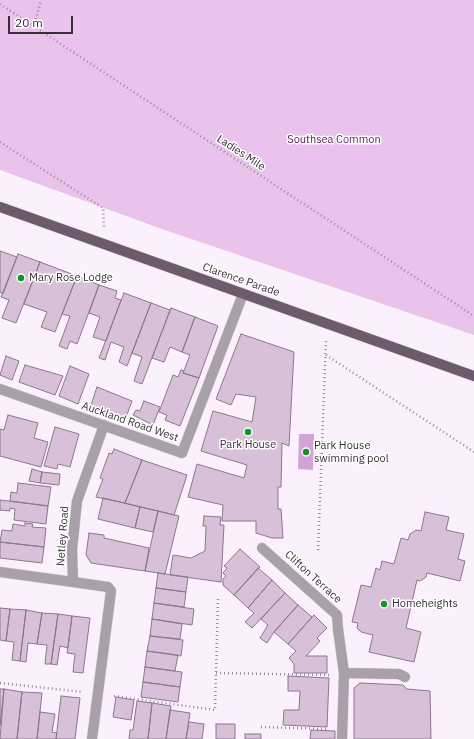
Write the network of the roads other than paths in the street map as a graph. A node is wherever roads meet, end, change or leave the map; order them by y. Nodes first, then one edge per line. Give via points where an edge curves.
1 (0, 207) edge
2 (243, 294) junction
3 (474, 376) edge
4 (0, 389) edge
5 (104, 425) junction
6 (262, 548) dead end
7 (0, 572) edge
8 (73, 582) junction
9 (344, 674) junction
10 (406, 677) dead end
11 (342, 734) edge
12 (92, 739) edge

1 - 2 main road, Clarence Parade
2 - 3 main road, Clarence Parade
2 - 5 street, Auckland Road West via 182,453
4 - 5 street, Auckland Road West
5 - 8 street, Netley Road via 77,501 72,550
6 - 9 street, Clifton Terrace via 337,615
7 - 8 street
8 - 12 street via 110,589
9 - 10 street via 399,674
9 - 11 street, Clifton Terrace

